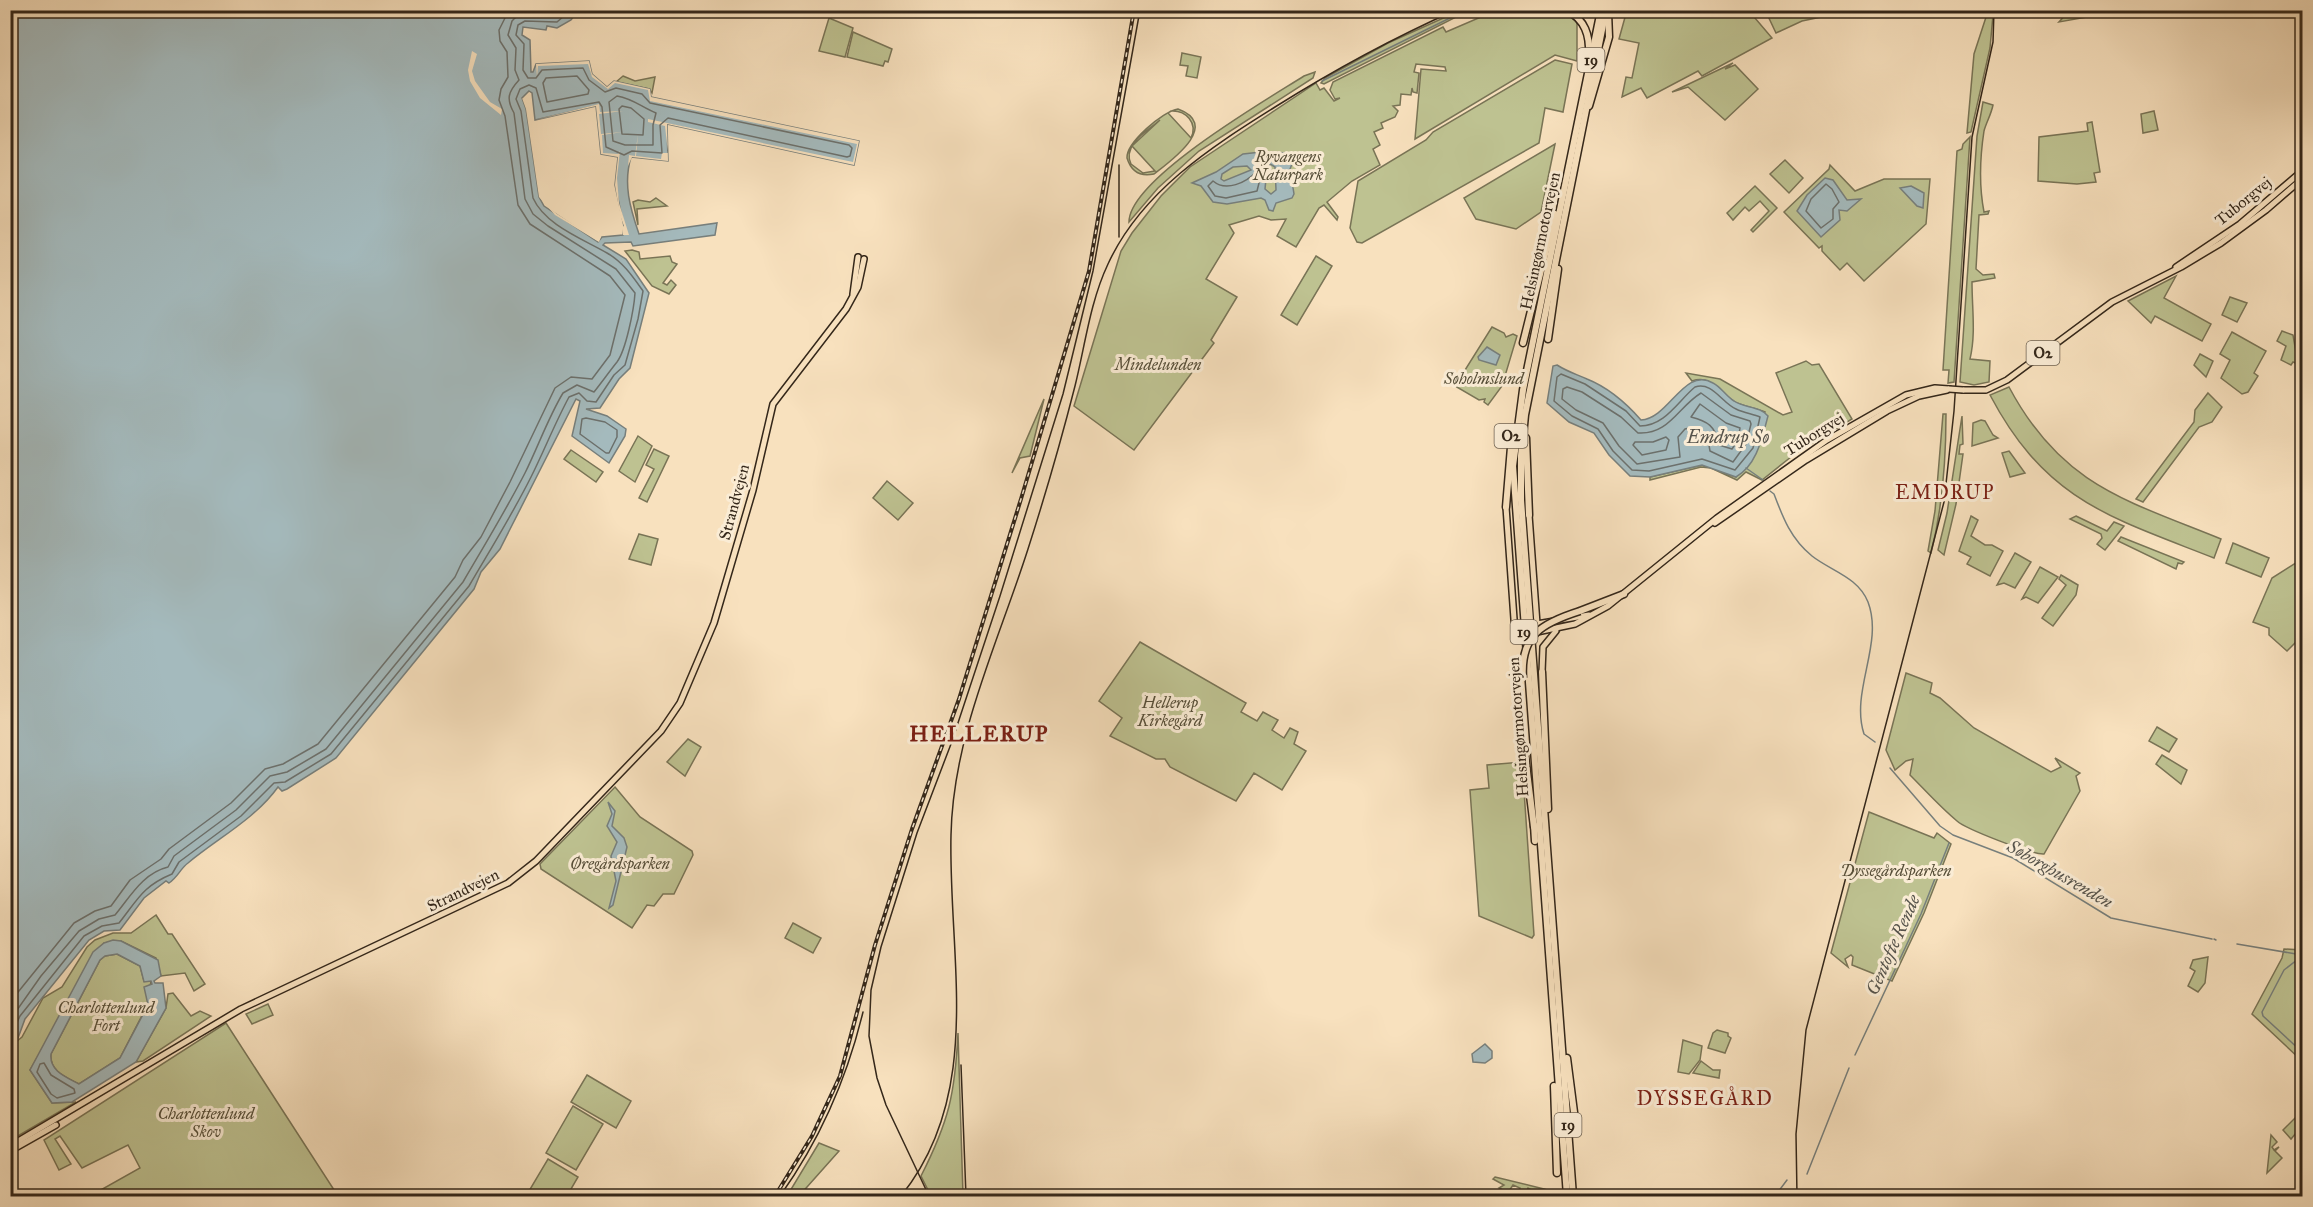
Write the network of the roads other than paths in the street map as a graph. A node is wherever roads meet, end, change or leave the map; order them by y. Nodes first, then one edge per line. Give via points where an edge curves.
1 (1567, 10) edge
2 (1601, 10) edge
3 (1607, 10) edge
4 (1582, 112) junction
5 (2302, 174) edge
6 (2290, 181) junction
7 (1565, 185) junction
8 (2254, 219) junction
9 (1562, 230) junction
10 (861, 258) dead end
11 (2170, 272) junction
12 (1548, 339) dead end
13 (1523, 343) dead end
14 (1528, 367) junction
15 (1532, 379) junction
16 (1506, 507) joint
17 (1529, 515) joint
18 (1624, 594) junction
19 (1591, 615) junction
20 (1560, 629) junction
21 (1542, 672) joint
22 (1525, 756) dead end
23 (1535, 841) junction
24 (1549, 875) junction
25 (1544, 898) junction
26 (1551, 996) junction
27 (190, 1038) junction
28 (1563, 1053) junction
29 (1575, 1120) dead end
30 (10, 1146) edge
31 (10, 1151) edge
32 (1557, 1173) dead end
33 (1567, 1197) edge
34 (1573, 1197) edge

1 - 4 highway via 1581,22 1589,39
2 - 4 highway, Helsingørmotorvejen / 19
3 - 4 highway, Helsingørmotorvejen / 19
3 - 4 highway via 1610,27 1596,84
4 - 7 highway, Helsingørmotorvejen / 19
4 - 9 highway, Helsingørmotorvejen / 19
5 - 6 main road, Tuborgvej / O2
5 - 8 main road, Tuborgvej / O2
6 - 8 main road
6 - 11 main road, Tuborgvej / O2 via 2240,224
7 - 13 highway via 1548,237
7 - 14 highway, Helsingørmotorvejen / 19
8 - 11 main road, Tuborgvej / O2
9 - 12 highway
9 - 15 highway, Helsingørmotorvejen / 19
10 - 27 main road, Strandvejen via 853,297 842,317 774,400 753,490 714,623 680,703 663,727 516,878 241,1009
11 - 18 main road, Tuborgvej / O2, bridge via 2104,307 1998,386 1949,389 1919,396 1887,411 1706,528
14 - 16 highway, O2 via 1513,426
14 - 25 highway, Helsingørmotorvejen / 19 via 1515,435 1513,477
15 - 17 highway, O2 via 1525,456
15 - 24 highway, Helsingørmotorvejen / 19 via 1523,428 1520,485
16 - 20 main road, Tuborgvej / O2, bridge via 1518,633
17 - 19 main road, Tuborgvej / O2 via 1537,624
18 - 19 main road, Tuborgvej / O2
18 - 23 highway, bridge via 1550,623 1532,636 1523,653
19 - 20 main road, Tuborgvej / O2
20 - 21 main road via 1543,647
21 - 24 highway
22 - 23 highway
23 - 25 highway
24 - 28 highway, Helsingørmotorvejen / 19
25 - 26 highway, Helsingørmotorvejen / 19
26 - 32 highway
26 - 33 highway, Helsingørmotorvejen / 19
27 - 30 main road, Strandvejen
27 - 31 main road, Strandvejen
28 - 29 highway
28 - 34 highway, Helsingørmotorvejen / 19

